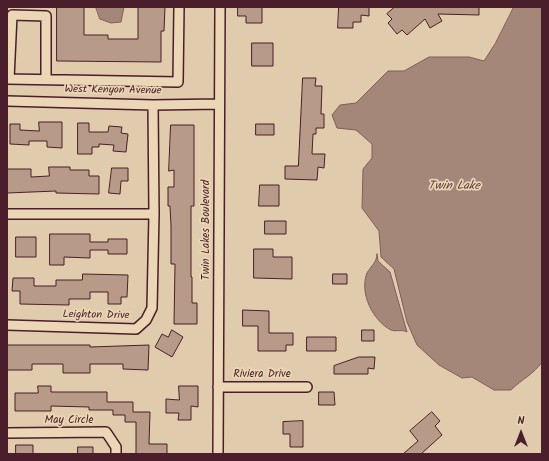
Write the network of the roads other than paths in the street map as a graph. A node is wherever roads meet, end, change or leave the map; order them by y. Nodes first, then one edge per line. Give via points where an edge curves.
1 (179, 7) edge
2 (220, 7) edge
3 (8, 79) edge
4 (46, 79) junction
5 (7, 101) edge
6 (219, 104) junction
7 (153, 105) junction
8 (7, 214) edge
9 (154, 214) junction
10 (7, 325) edge
11 (218, 387) junction
12 (306, 387) dead end
13 (7, 433) edge
14 (116, 454) edge
15 (218, 454) edge

1 - 4 street via 178,82
2 - 6 street, Twin Lakes Boulevard
3 - 4 street
3 - 4 street via 12,15 46,16
5 - 7 street, West Kenyon Avenue
6 - 7 street, West Kenyon Avenue
6 - 11 street, Twin Lakes Boulevard
7 - 9 street, Leighton Drive
8 - 9 street
9 - 10 street, Leighton Drive via 152,308 146,320 136,329
11 - 12 street, Riviera Drive
11 - 15 street, Twin Lakes Boulevard
13 - 14 street, May Circle via 106,432 116,447

